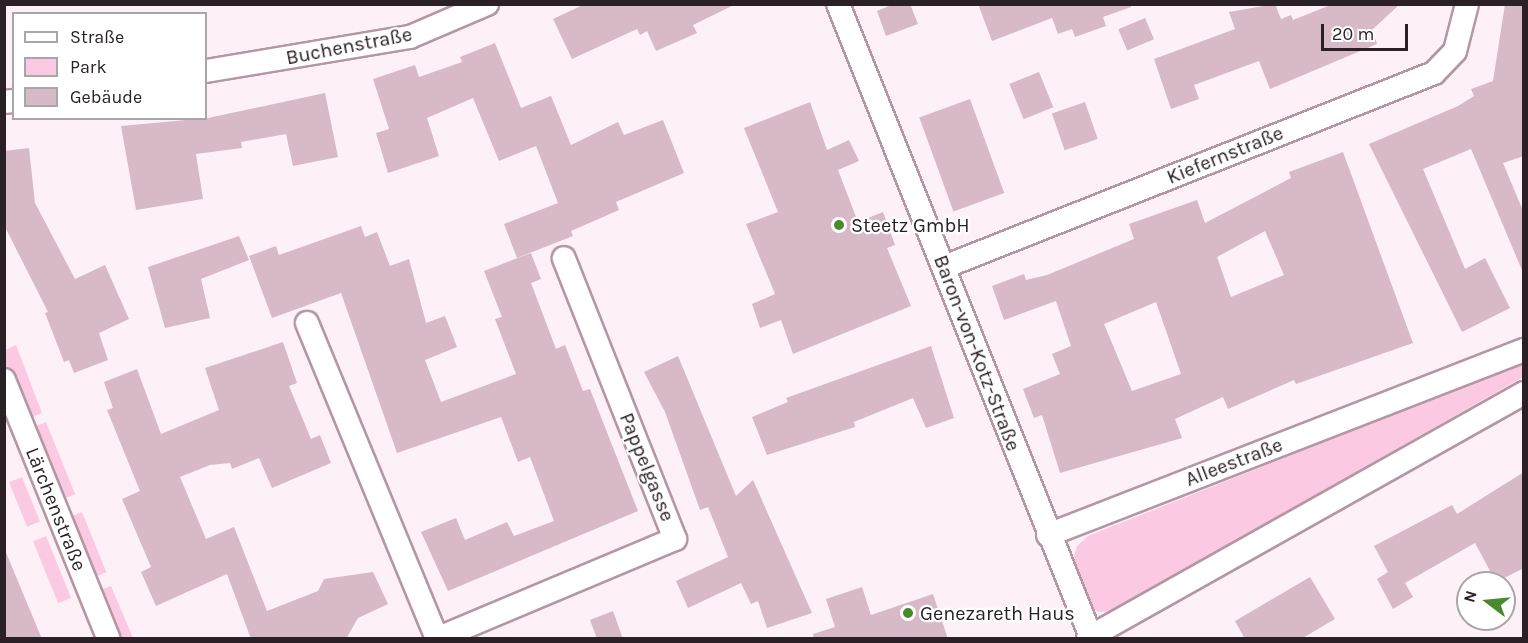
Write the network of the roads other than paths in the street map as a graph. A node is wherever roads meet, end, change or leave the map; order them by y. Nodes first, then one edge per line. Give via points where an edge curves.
1 (487, 4) edge
2 (838, 4) edge
3 (1467, 4) edge
4 (207, 71) edge
5 (564, 258) dead end
6 (944, 267) junction
7 (307, 323) dead end
8 (1524, 350) edge
9 (4, 380) edge
10 (1524, 393) edge
11 (1048, 535) junction
12 (1090, 638) edge
13 (108, 639) edge
14 (438, 639) edge

1 - 4 street, Buchenstraße via 410,37
2 - 6 street, Baron-von-Kotz-Straße
3 - 6 street, Kiefernstraße via 1455,51 1434,73
5 - 14 street, Pappelgasse via 675,538
6 - 11 street, Baron-von-Kotz-Straße
7 - 14 street, Pappelgasse
8 - 11 street, Alleestraße
9 - 13 street, Lärchenstraße
10 - 12 street
11 - 12 street

